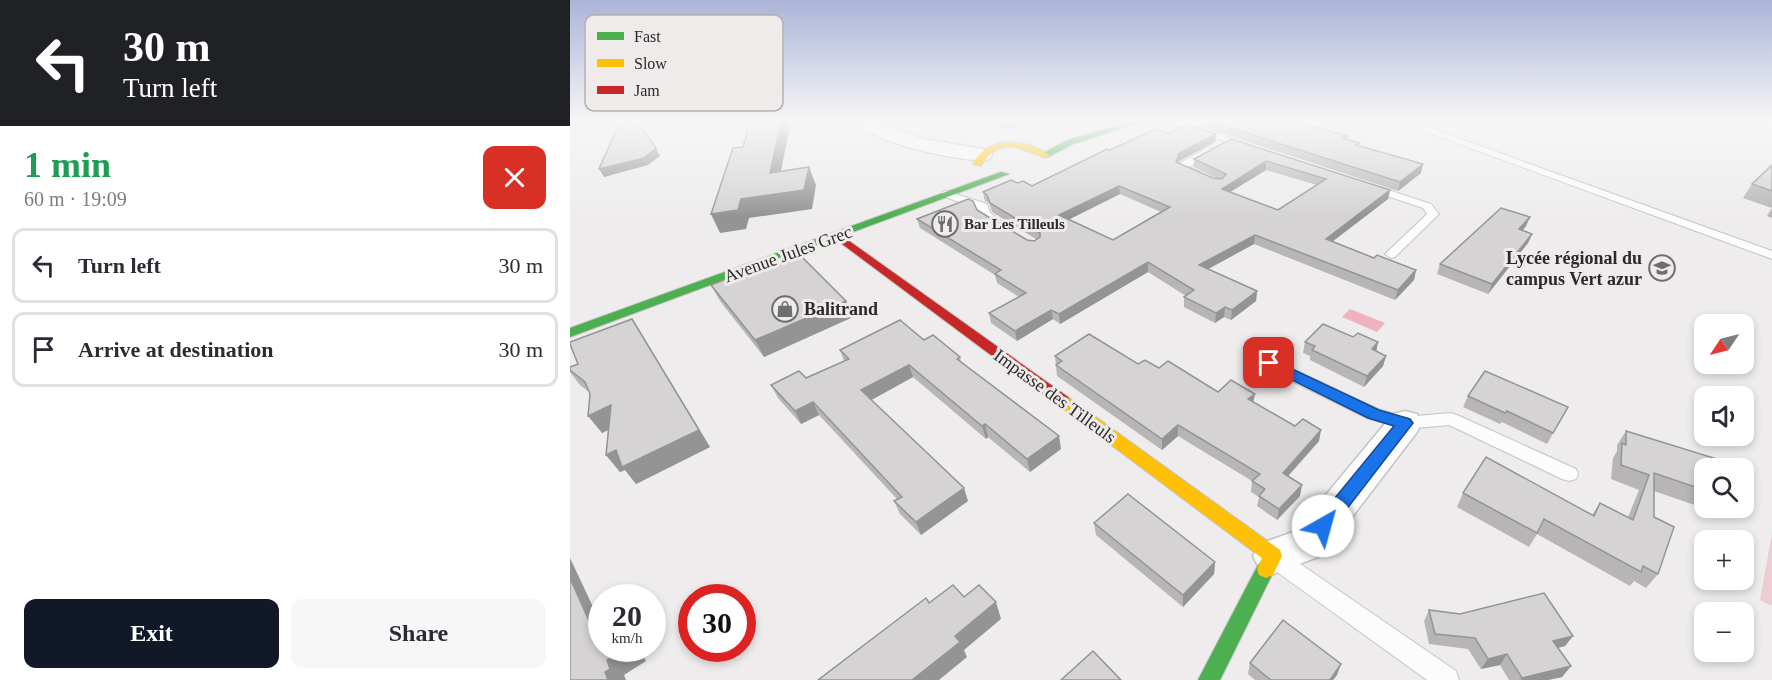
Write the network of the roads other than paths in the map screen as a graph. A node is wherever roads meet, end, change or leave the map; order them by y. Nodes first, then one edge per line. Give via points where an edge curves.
1 (962, 154) edge
2 (988, 154) edge
3 (1041, 154) edge
4 (1052, 154) edge
5 (1205, 154) edge
6 (1493, 154) edge
7 (980, 159) junction
8 (1209, 179) edge
9 (1362, 184) edge
10 (946, 194) junction
11 (1014, 232) edge
12 (838, 236) junction
13 (1391, 254) dead end
14 (742, 255) dead end
15 (1772, 255) edge
16 (570, 333) edge
17 (1269, 363) dead end
18 (1405, 423) junction
19 (1569, 474) dead end
20 (1272, 556) junction
21 (1209, 680) edge
22 (1447, 680) edge

1 - 7 street
2 - 7 street, Avenue Jules Grec
3 - 4 street via 1042,160
5 - 8 lane via 1183,169
6 - 15 lane
7 - 10 street, Avenue Jules Grec via 992,172 1011,173
7 - 14 street, Avenue Jules Grec via 958,178
9 - 13 lane via 1427,206 1433,214
10 - 11 lane via 982,206 984,215
10 - 12 street, Avenue Jules Grec
12 - 16 street, Avenue Jules Grec
12 - 20 street, Impasse des Tilleuls
17 - 18 lane via 1373,414
18 - 19 lane via 1451,419
18 - 20 street via 1309,543
20 - 21 street
20 - 22 lane

